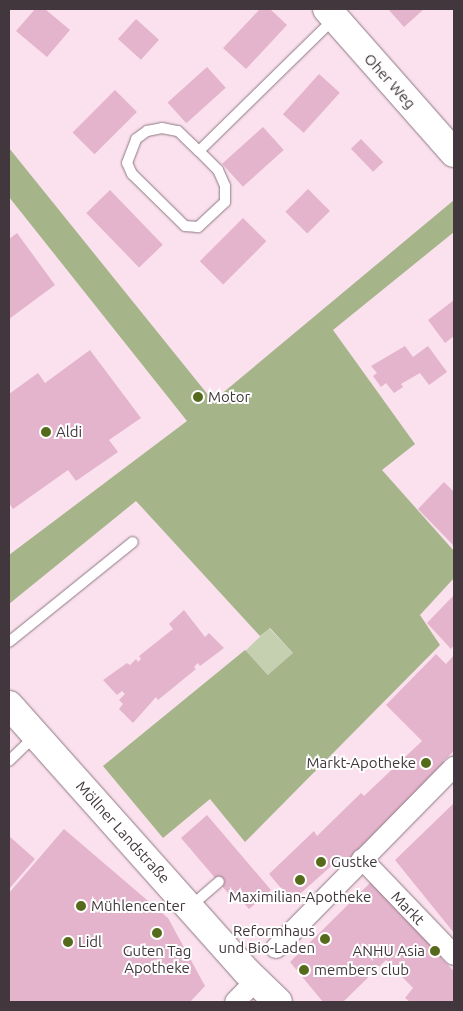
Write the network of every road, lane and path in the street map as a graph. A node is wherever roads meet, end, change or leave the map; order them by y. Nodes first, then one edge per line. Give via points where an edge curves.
1 (331, 13) edge
2 (199, 152) junction
3 (454, 153) edge
4 (133, 542) dead end
5 (9, 642) edge
6 (9, 705) edge
7 (36, 735) junction
8 (9, 761) edge
9 (454, 767) edge
10 (362, 860) junction
11 (219, 882) dead end
12 (190, 907) junction
13 (276, 948) dead end
14 (454, 955) edge
15 (255, 981) junction
16 (235, 1002) edge
17 (278, 1002) edge

1 - 2 lane
1 - 3 main road, Oher Weg
2 - 2 lane via 178,131 162,128 148,131 136,139 127,162 132,174 185,226 198,227 217,213 225,202 218,170
4 - 5 lane
6 - 7 main road, Möllner Landstraße
7 - 8 lane
7 - 12 main road, Möllner Landstraße
9 - 10 street
10 - 13 street
10 - 14 street, Markt
11 - 12 lane
12 - 15 main road, Möllner Landstraße
15 - 16 street
15 - 17 main road, Möllner Landstraße

